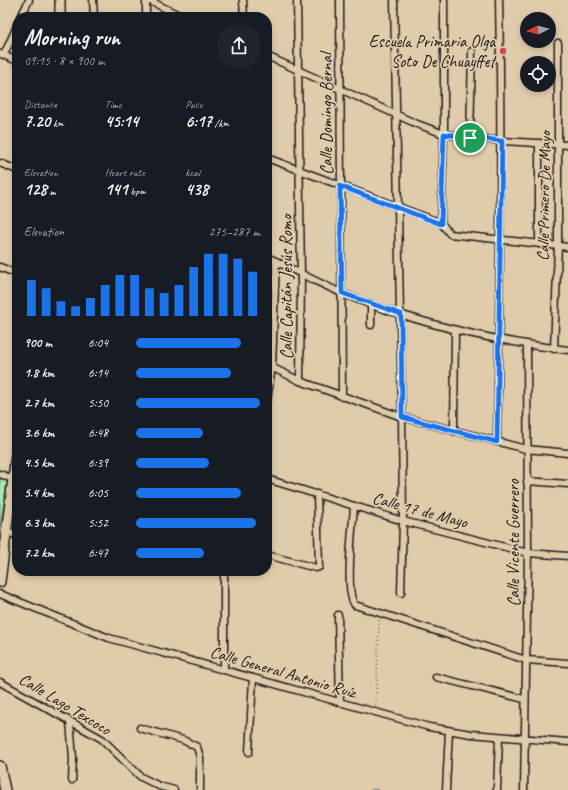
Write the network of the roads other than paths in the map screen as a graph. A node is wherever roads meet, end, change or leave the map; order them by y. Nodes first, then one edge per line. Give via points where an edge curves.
1 (29, 0) edge
2 (60, 0) edge
3 (93, 0) edge
4 (147, 0) edge
5 (243, 0) edge
6 (297, 0) edge
7 (340, 0) edge
8 (394, 0) edge
9 (444, 0) edge
10 (499, 0) edge
11 (23, 12) edge
12 (60, 12) edge
13 (94, 12) edge
14 (146, 12) edge
15 (167, 12) edge
16 (244, 12) edge
17 (12, 35) edge
18 (558, 43) dead end
19 (472, 51) dead end
20 (2, 54) edge
21 (272, 58) edge
22 (12, 59) edge
23 (298, 70) junction
24 (340, 89) junction
25 (396, 114) junction
26 (444, 134) junction
27 (470, 138) junction
28 (502, 141) junction
29 (539, 143) junction
30 (559, 145) junction
31 (568, 145) edge
32 (272, 160) edge
33 (0, 163) edge
34 (12, 168) edge
35 (299, 170) junction
36 (340, 186) junction
37 (397, 208) junction
38 (441, 224) junction
39 (501, 241) junction
40 (539, 244) junction
41 (558, 246) junction
42 (568, 247) edge
43 (272, 259) edge
44 (276, 261) junction
45 (0, 267) edge
46 (12, 272) edge
47 (301, 274) junction
48 (342, 293) junction
49 (371, 304) junction
50 (401, 314) junction
51 (371, 325) dead end
52 (455, 330) junction
53 (272, 331) edge
54 (499, 341) junction
55 (527, 346) junction
56 (554, 349) junction
57 (568, 350) edge
58 (272, 367) edge
59 (300, 381) junction
60 (342, 397) junction
61 (402, 417) junction
62 (454, 431) junction
63 (497, 442) junction
64 (526, 449) junction
65 (568, 453) edge
66 (0, 474) edge
67 (12, 479) edge
68 (272, 480) edge
69 (526, 481) junction
70 (568, 484) edge
71 (317, 494) junction
72 (12, 499) edge
73 (354, 506) junction
74 (403, 521) junction
75 (7, 531) junction
76 (12, 534) edge
77 (528, 553) junction
78 (272, 556) edge
79 (568, 556) edge
80 (224, 576) edge
81 (0, 582) edge
82 (401, 593) dead end
83 (0, 594) edge
84 (338, 615) dead end
85 (526, 660) junction
86 (568, 663) edge
87 (224, 670) junction
88 (436, 677) dead end
89 (253, 678) junction
90 (0, 682) edge
91 (524, 699) junction
92 (340, 703) junction
93 (70, 722) junction
94 (140, 728) dead end
95 (449, 731) junction
96 (499, 737) junction
97 (525, 739) junction
98 (568, 742) edge
99 (248, 752) dead end
100 (0, 766) edge
101 (72, 780) dead end
102 (5, 790) edge
103 (174, 790) edge
104 (200, 790) edge
105 (446, 790) edge
106 (497, 790) edge
107 (524, 790) edge

1 - 11 street
2 - 12 main road
3 - 13 street
4 - 14 street
4 - 15 street
5 - 16 street
6 - 23 street, Calle Capitán Jesús Romo
7 - 24 street, Calle Domingo Bernal
8 - 25 street
9 - 26 street
10 - 28 street
17 - 20 street
18 - 30 street, Calle Primero De Mayo
19 - 27 street
20 - 22 street
21 - 23 street
23 - 24 street
23 - 35 street, Calle Capitán Jesús Romo
24 - 25 street
24 - 36 street, Calle Domingo Bernal
25 - 26 street
25 - 37 street
26 - 27 street
26 - 38 street
27 - 28 street
28 - 29 street
28 - 39 street
29 - 30 street
29 - 40 street
30 - 31 street
30 - 41 street, Calle Primero De Mayo
32 - 35 street
33 - 34 street
35 - 36 street
35 - 47 street, Calle Capitán Jesús Romo
36 - 37 street
36 - 48 street, Calle Domingo Bernal
37 - 38 street
37 - 50 street
38 - 39 street via 450,234
39 - 40 street
39 - 54 street
40 - 41 street
41 - 42 street
41 - 56 street, Calle Primero De Mayo
43 - 44 street
44 - 47 street
44 - 53 street
45 - 46 street
47 - 48 street
47 - 59 street, Calle Capitán Jesús Romo
48 - 49 street
48 - 60 street, Calle Domingo Bernal
49 - 50 street
49 - 51 street
50 - 52 street
50 - 61 street
52 - 54 street
52 - 62 street
54 - 55 street
54 - 63 street
55 - 56 street
55 - 64 street, Calle Vicente Guerrero
56 - 57 street
58 - 59 street
59 - 60 street
60 - 61 street
61 - 62 street
61 - 74 street
62 - 63 street
63 - 64 street
64 - 65 street
64 - 69 street, Calle Vicente Guerrero
66 - 67 street
68 - 71 street, Calle 17 de Mayo
69 - 70 street
69 - 77 street, Calle Vicente Guerrero
71 - 73 street, Calle 17 de Mayo
71 - 78 street via 319,566 316,568
72 - 75 main road
73 - 74 street, Calle 17 de Mayo
73 - 85 street via 350,579 351,599 356,605
74 - 77 street, Calle 17 de Mayo
74 - 82 street
75 - 76 street
75 - 81 main road
77 - 79 street, Calle 17 de Mayo
77 - 85 street, Calle Vicente Guerrero
80 - 87 street
83 - 87 street, Calle General Antonio Ruíz via 109,638
84 - 92 street
85 - 86 street
85 - 91 street, Calle Vicente Guerrero
87 - 89 street, Calle General Antonio Ruíz
88 - 91 street
89 - 92 street, Calle General Antonio Ruíz
89 - 99 street
90 - 93 street, Calle Lago Texcoco
91 - 97 street, Calle Vicente Guerrero
92 - 95 street, Calle General Antonio Ruíz
93 - 101 street
93 - 103 street, Calle Lago Texcoco via 102,738 141,777
94 - 104 street via 183,740 197,747 200,757
95 - 96 street, Calle General Antonio Ruíz
95 - 105 street
96 - 97 street, Calle General Antonio Ruíz
96 - 106 street
97 - 98 street, Calle General Antonio Ruíz
97 - 107 street, Calle Vicente Guerrero
100 - 102 main road

